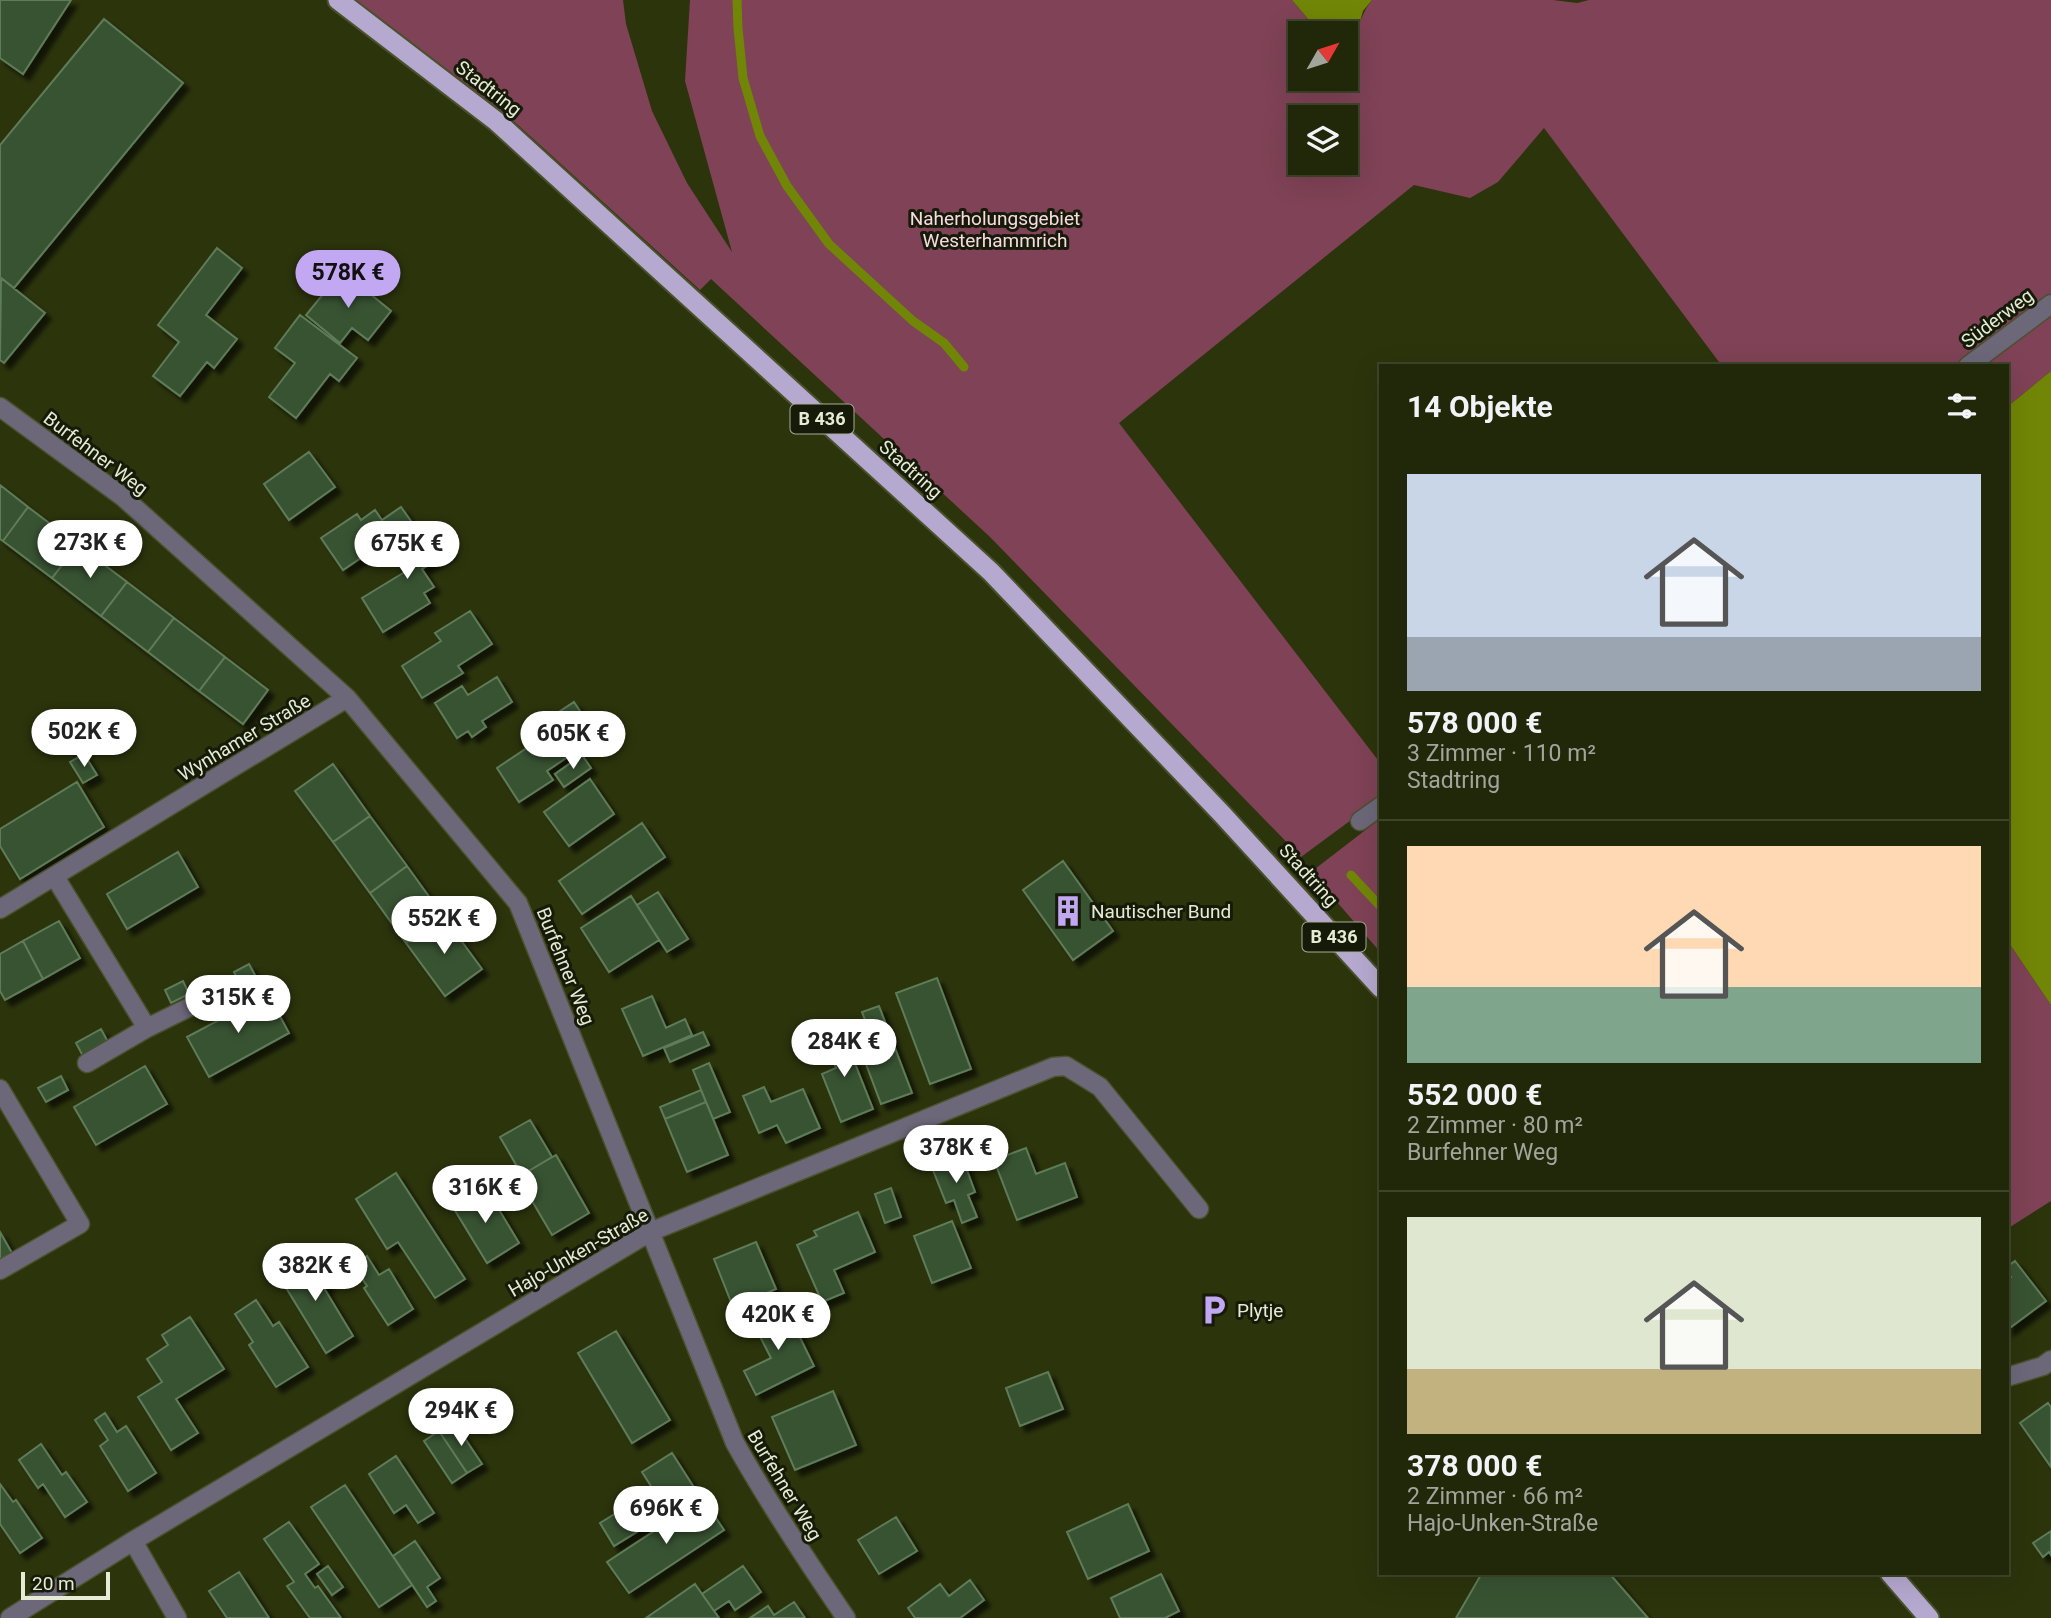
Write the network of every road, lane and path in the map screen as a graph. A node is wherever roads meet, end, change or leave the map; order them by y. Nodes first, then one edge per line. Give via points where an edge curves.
1 (338, 0) edge
2 (2051, 304) edge
3 (1971, 364) edge
4 (0, 407) edge
5 (347, 698) junction
6 (1379, 807) edge
7 (1360, 821) dead end
8 (55, 877) junction
9 (0, 909) edge
10 (1379, 986) edge
11 (218, 993) dead end
12 (147, 1028) junction
13 (87, 1063) dead end
14 (0, 1089) edge
15 (1199, 1209) dead end
16 (650, 1232) junction
17 (0, 1270) edge
18 (2051, 1360) edge
19 (2009, 1376) edge
20 (133, 1541) junction
21 (1892, 1575) edge
22 (10, 1618) edge
23 (177, 1618) edge
24 (846, 1618) edge
25 (1929, 1618) edge

1 - 10 highway, Stadtring / B 436 via 496,121 991,572
2 - 3 street, Süderweg
4 - 5 street, Burfehner Weg via 123,497
5 - 8 street, Wynhamer Straße
5 - 16 street, Burfehner Weg via 518,903
6 - 7 street
8 - 9 street, Wynhamer Straße
8 - 12 street
11 - 12 street
12 - 13 street
14 - 17 street via 80,1224
15 - 16 street, Hajo-Unken-Straße via 1100,1087 1066,1066
16 - 20 street, Hajo-Unken-Straße
16 - 24 street, Burfehner Weg via 735,1443
18 - 19 street
20 - 22 street, Hajo-Unken-Straße
20 - 23 street
21 - 25 highway

